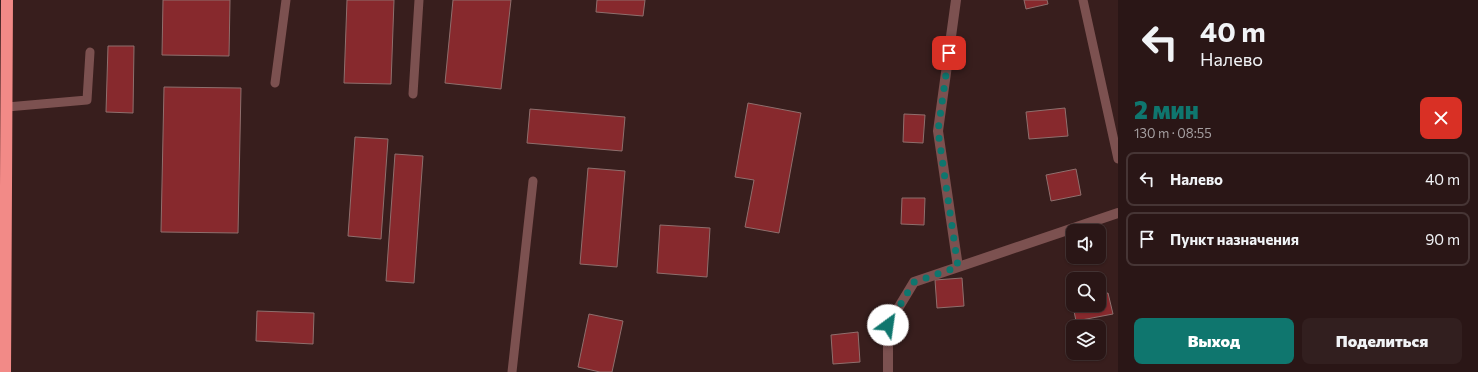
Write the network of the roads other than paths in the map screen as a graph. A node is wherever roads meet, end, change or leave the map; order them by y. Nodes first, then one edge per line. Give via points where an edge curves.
1 (7, 0) edge
2 (286, 0) edge
3 (419, 0) edge
4 (956, 0) edge
5 (1083, 0) edge
6 (90, 52) dead end
7 (275, 82) dead end
8 (413, 94) dead end
9 (7, 107) junction
10 (1118, 159) edge
11 (533, 181) dead end
12 (1118, 213) edge
13 (958, 267) junction
14 (3, 338) edge
15 (5, 372) edge
16 (512, 372) edge
17 (888, 372) edge

1 - 9 highway
2 - 7 lane
3 - 8 lane
4 - 13 street via 938,131
5 - 10 lane
6 - 9 lane via 87,100
9 - 14 highway
11 - 16 lane
12 - 13 street
13 - 17 street via 914,282 888,325
14 - 15 highway

